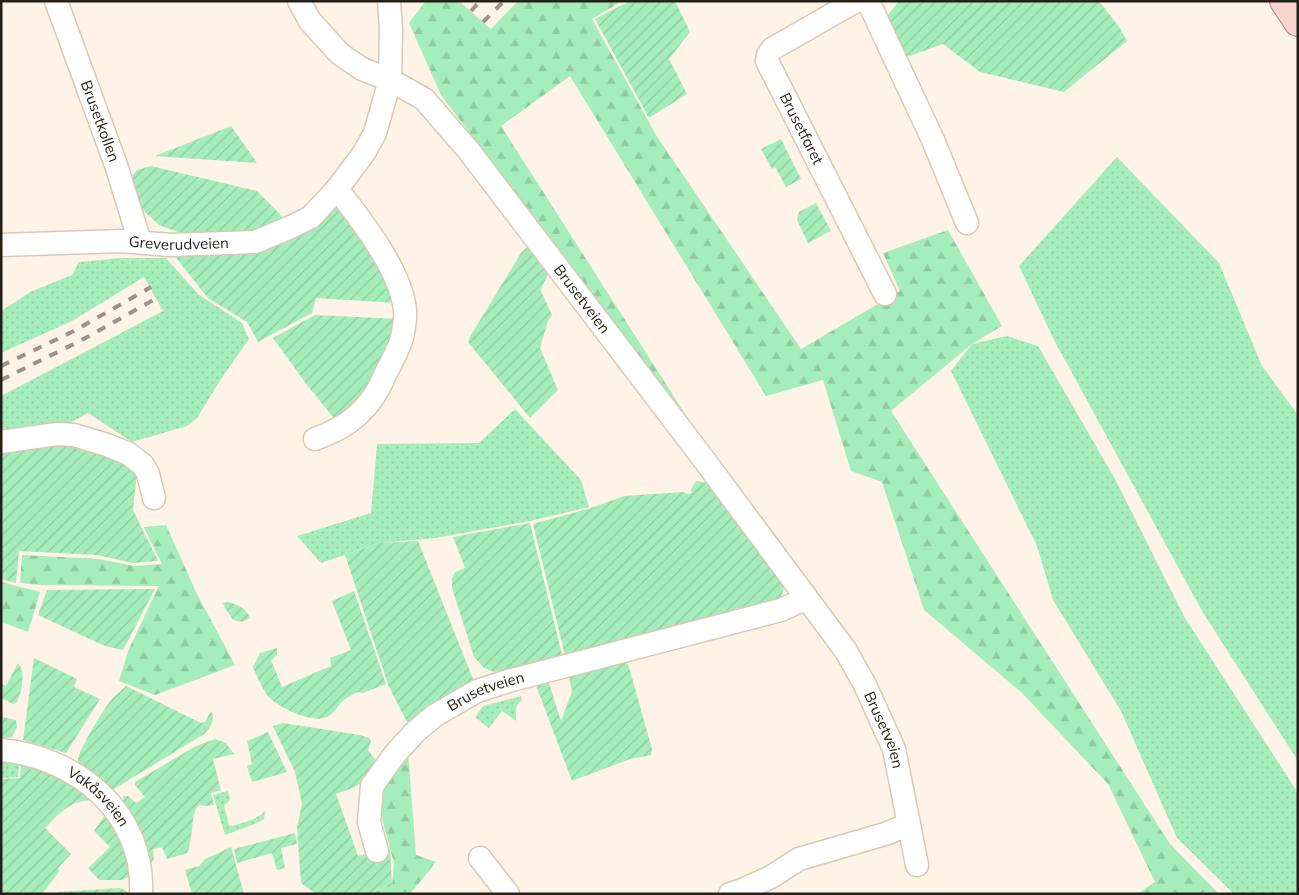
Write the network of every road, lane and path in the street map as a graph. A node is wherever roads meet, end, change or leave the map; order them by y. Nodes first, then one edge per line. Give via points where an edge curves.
1 (56, 1) edge
2 (299, 1) edge
3 (389, 1) edge
4 (856, 1) edge
5 (868, 1) edge
6 (1284, 1) edge
7 (1298, 22) edge
8 (390, 80) junction
9 (337, 189) junction
10 (967, 223) dead end
11 (140, 242) junction
12 (1, 245) edge
13 (885, 294) dead end
14 (315, 439) dead end
15 (1, 442) edge
16 (154, 498) dead end
17 (805, 595) junction
18 (1, 750) edge
19 (908, 824) junction
20 (377, 851) dead end
21 (480, 858) dead end
22 (917, 865) dead end
23 (141, 894) edge
24 (508, 894) edge
25 (730, 894) edge

1 - 11 street, Brusetkollen via 116,164
2 - 8 street, Brusetveien via 310,21 340,54 362,69
3 - 8 street
4 - 13 street, Brusetfaret via 772,49 767,61
5 - 10 street via 933,140
6 - 7 main road
8 - 9 street, Greverudveien via 375,133 364,154
8 - 17 street, Brusetveien via 424,99 469,151
9 - 11 street, Greverudveien via 310,217 255,242 170,245
9 - 14 street via 382,252 398,285 405,311 403,335 378,392 357,417 334,432
11 - 12 street, Greverudveien
15 - 16 street via 57,434 74,435 129,454 144,465
17 - 19 street, Brusetveien via 846,651 881,718 894,749
17 - 20 street, Brusetveien via 781,610 477,691 434,716 402,746 372,786 369,822
18 - 23 street, Vakåsveien via 37,756 82,778 106,798 123,820 136,849
19 - 22 street, Brusetveien
19 - 25 street via 799,859 771,877
21 - 24 street

